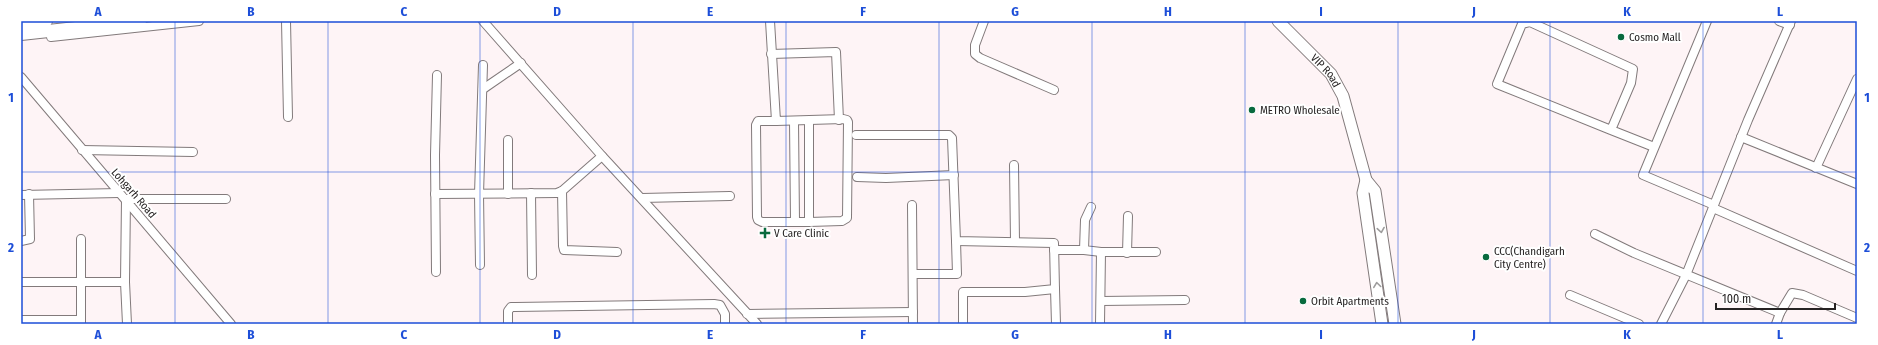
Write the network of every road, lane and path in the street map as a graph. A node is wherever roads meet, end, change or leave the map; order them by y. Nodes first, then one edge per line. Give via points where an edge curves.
1 (46, 21) edge
2 (140, 21) edge
3 (199, 21) edge
4 (286, 21) edge
5 (483, 21) edge
6 (770, 21) edge
7 (984, 21) edge
8 (1278, 21) edge
9 (1707, 21) edge
10 (1779, 21) edge
11 (1790, 23) edge
12 (21, 24) edge
13 (21, 34) edge
14 (21, 40) edge
15 (771, 54) junction
16 (521, 63) junction
17 (483, 65) dead end
18 (437, 75) dead end
19 (21, 77) edge
20 (1857, 79) edge
21 (24, 89) edge
22 (483, 89) junction
23 (1054, 90) dead end
24 (1854, 95) edge
25 (288, 117) dead end
26 (809, 120) junction
27 (838, 120) junction
28 (776, 121) junction
29 (794, 122) junction
30 (1611, 130) junction
31 (856, 135) dead end
32 (1741, 136) junction
33 (508, 140) dead end
34 (1654, 147) junction
35 (82, 150) junction
36 (193, 152) dead end
37 (602, 156) junction
38 (1014, 165) dead end
39 (1816, 168) junction
40 (954, 175) junction
41 (857, 177) dead end
42 (1366, 180) junction
43 (1857, 184) edge
44 (562, 191) junction
45 (119, 193) junction
46 (531, 193) junction
47 (435, 194) junction
48 (479, 194) junction
49 (508, 194) junction
50 (25, 195) edge
51 (730, 196) dead end
52 (642, 198) junction
53 (226, 199) dead end
54 (126, 200) junction
55 (912, 205) dead end
56 (1714, 206) junction
57 (1091, 207) dead end
58 (1128, 216) dead end
59 (795, 222) junction
60 (809, 222) junction
61 (1595, 234) dead end
62 (81, 239) dead end
63 (21, 241) edge
64 (956, 241) junction
65 (1015, 242) junction
66 (1054, 250) junction
67 (1084, 250) junction
68 (617, 252) dead end
69 (1101, 252) junction
70 (1156, 252) dead end
71 (1127, 253) junction
72 (480, 265) dead end
73 (1857, 271) edge
74 (436, 272) dead end
75 (912, 274) junction
76 (1686, 274) junction
77 (532, 275) dead end
78 (21, 282) edge
79 (81, 282) junction
80 (125, 282) junction
81 (1055, 289) junction
82 (1570, 295) dead end
83 (1186, 300) dead end
84 (1101, 301) junction
85 (913, 312) junction
86 (1780, 313) junction
87 (747, 314) junction
88 (1857, 318) edge
89 (21, 320) edge
90 (81, 322) edge
91 (127, 324) edge
92 (231, 324) edge
93 (508, 324) edge
94 (725, 324) edge
95 (757, 324) edge
96 (913, 324) edge
97 (963, 324) edge
98 (1056, 324) edge
99 (1100, 324) edge
100 (1382, 324) edge
101 (1395, 324) edge
102 (1639, 324) edge
103 (1661, 324) edge
104 (1776, 324) edge

1 - 12 highway
2 - 13 highway
3 - 14 street
4 - 25 street
5 - 16 street
6 - 15 street
7 - 23 street via 975,45 975,54
8 - 42 main road, VIP Road via 1330,74 1343,96
9 - 34 street
10 - 11 street
11 - 32 street
15 - 27 street via 836,52
15 - 28 street
16 - 22 street
16 - 37 street
17 - 22 street
18 - 47 street
19 - 21 street, Lohgarh Road
20 - 24 street
21 - 35 street, Lohgarh Road
22 - 48 street
24 - 39 street via 1846,102
26 - 27 street
26 - 29 street
26 - 60 street
27 - 60 street via 848,122 847,218 842,221
28 - 29 street
28 - 59 street via 758,121 756,125 757,217 762,222
29 - 59 street
30 - 30 street via 1631,83 1633,69 1530,22 1522,24 1497,84
30 - 34 street
31 - 40 street via 949,135 953,143
32 - 39 street
32 - 56 street
33 - 49 street
34 - 56 street via 1643,175
35 - 36 street
35 - 45 street, Lohgarh Road
37 - 44 street
37 - 52 street
38 - 65 street
39 - 43 street
40 - 41 street
40 - 64 street
100 -> 42 main road via 1362,193
42 -> 101 main road via 1375,191
44 - 46 street
44 - 68 street via 564,250
45 - 50 street
45 - 54 street, Lohgarh Road
46 - 49 street
46 - 77 street
47 - 48 street
47 - 74 street
48 - 49 street
48 - 72 street
50 - 63 street via 30,239
51 - 52 street
52 - 87 street
53 - 54 street
54 - 80 street
54 - 92 street, Lohgarh Road
55 - 75 street
56 - 73 street
56 - 76 street
57 - 67 street via 1085,220
58 - 71 street
59 - 60 street
61 - 76 street
62 - 79 street
64 - 65 street
64 - 75 street via 957,274
65 - 66 street via 1054,243
66 - 67 street
66 - 81 street
67 - 69 street
69 - 71 street
69 - 84 street
70 - 71 street
75 - 85 street
76 - 86 street
76 - 103 street
78 - 79 street
79 - 80 street
79 - 90 street
80 - 91 street
81 - 97 street via 1025,292 963,292
81 - 98 street
82 - 102 street
83 - 84 street
84 - 99 street
85 - 87 street
85 - 96 street
86 - 88 street via 1792,293 1803,295
86 - 104 street
87 - 95 street
89 - 90 street
93 - 94 street via 508,311 511,307 714,304 720,305 724,310

